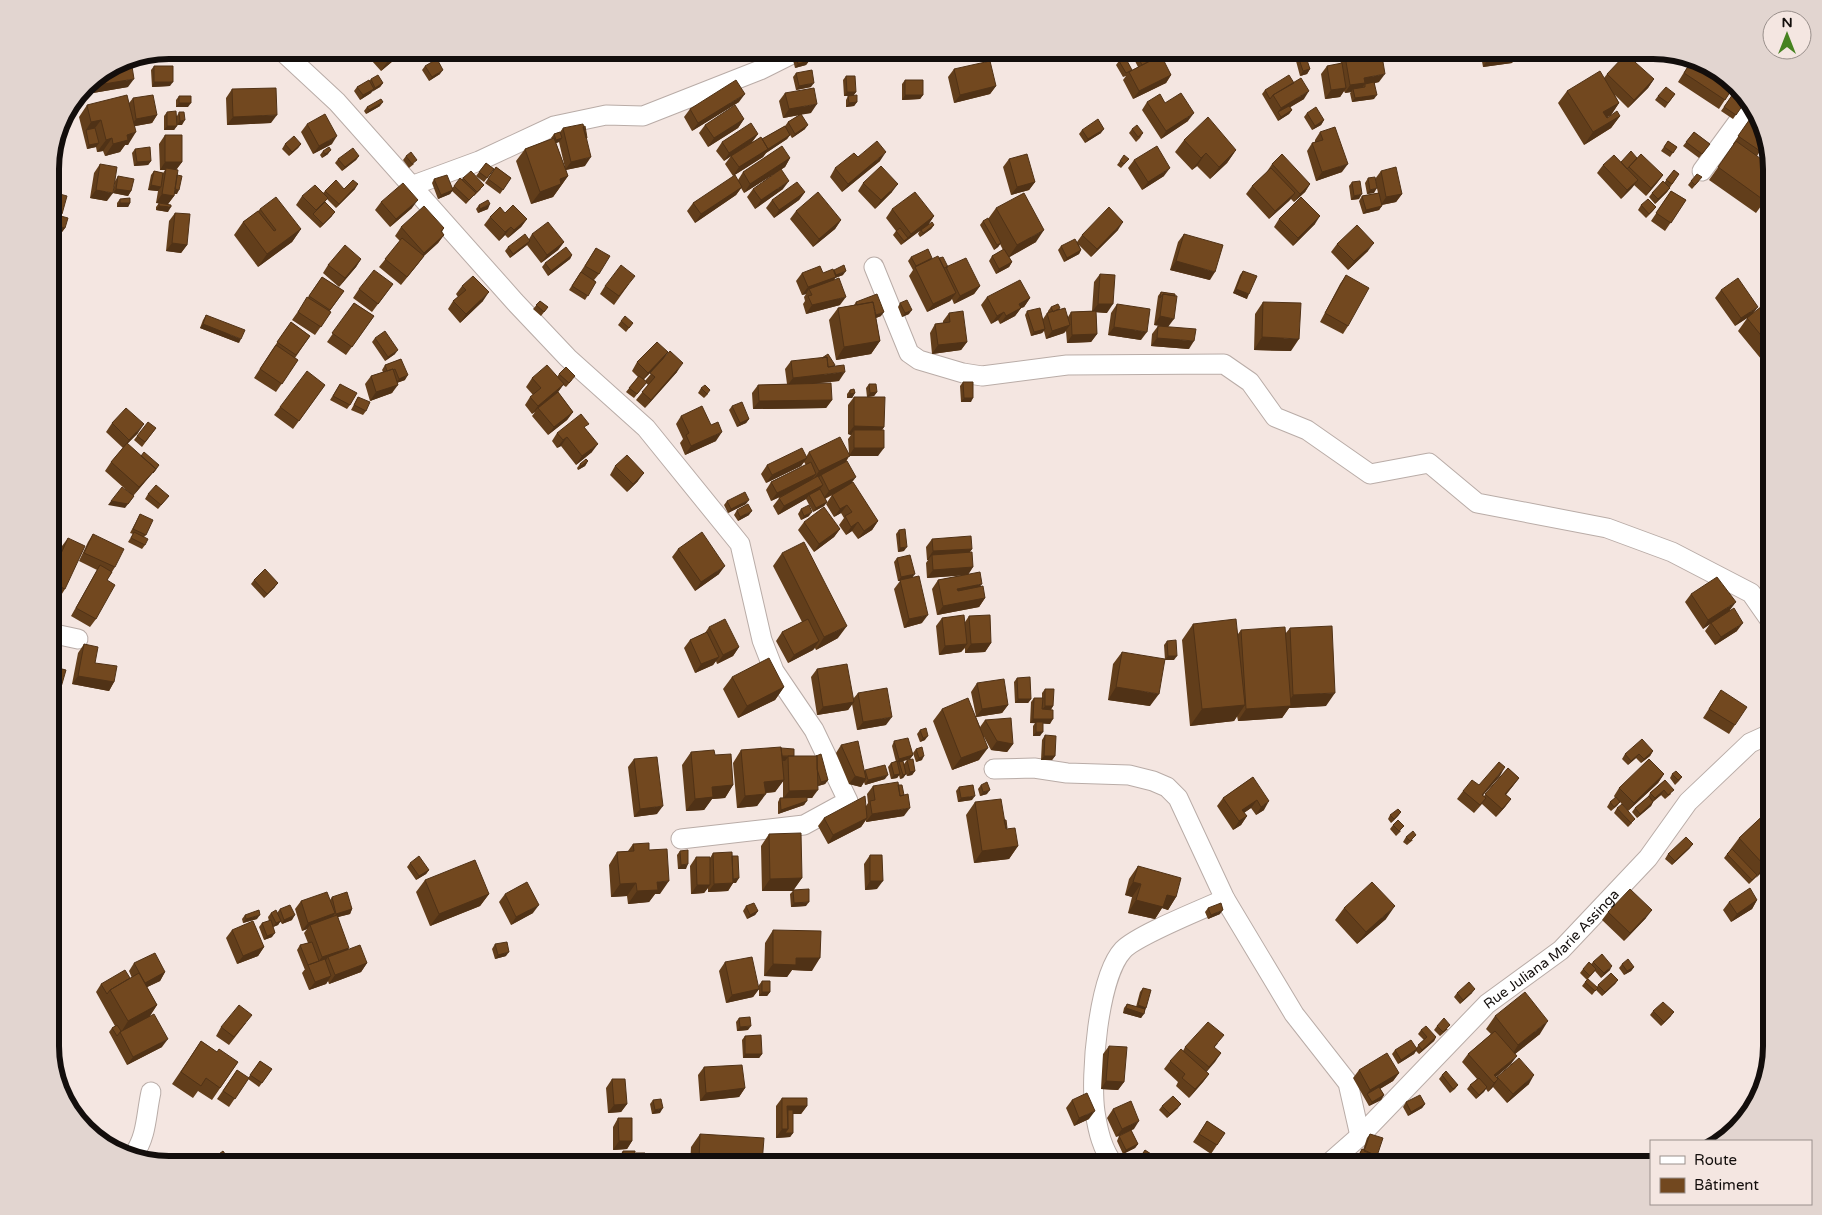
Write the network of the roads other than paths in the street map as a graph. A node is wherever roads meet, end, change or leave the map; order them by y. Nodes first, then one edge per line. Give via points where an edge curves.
1 (291, 59) edge
2 (782, 59) edge
3 (1746, 110) edge
4 (1702, 171) dead end
5 (411, 186) junction
6 (874, 267) dead end
7 (1763, 611) edge
8 (59, 636) edge
9 (78, 639) dead end
10 (1763, 737) edge
11 (994, 769) dead end
12 (681, 839) dead end
13 (1225, 899) junction
14 (151, 1092) dead end
15 (1360, 1136) junction
16 (136, 1151) edge
17 (1108, 1156) edge
18 (1337, 1156) edge

1 - 5 street via 337,102
2 - 5 street via 643,116 606,115 554,126 479,161
3 - 4 street
5 - 12 street via 568,358 646,428 740,544 762,640 774,671 814,730 848,801 804,825
6 - 7 street via 909,353 919,360 963,374 982,376 1067,365 1224,364 1250,382 1275,417 1307,430 1370,474 1428,463 1477,503 1607,528 1672,552 1750,593
8 - 9 street
10 - 15 street, Rue Juliana Marie Assinga via 1750,742 1695,796 1648,858 1561,950 1487,1004
11 - 13 street via 1034,768 1075,774 1130,775 1167,787 1178,798
13 - 15 street via 1294,1014 1348,1083
13 - 17 street via 1123,950 1113,968 1105,988 1099,1025 1095,1086 1095,1110
14 - 16 street via 146,1129
15 - 18 street, Rue Juliana Marie Assinga

